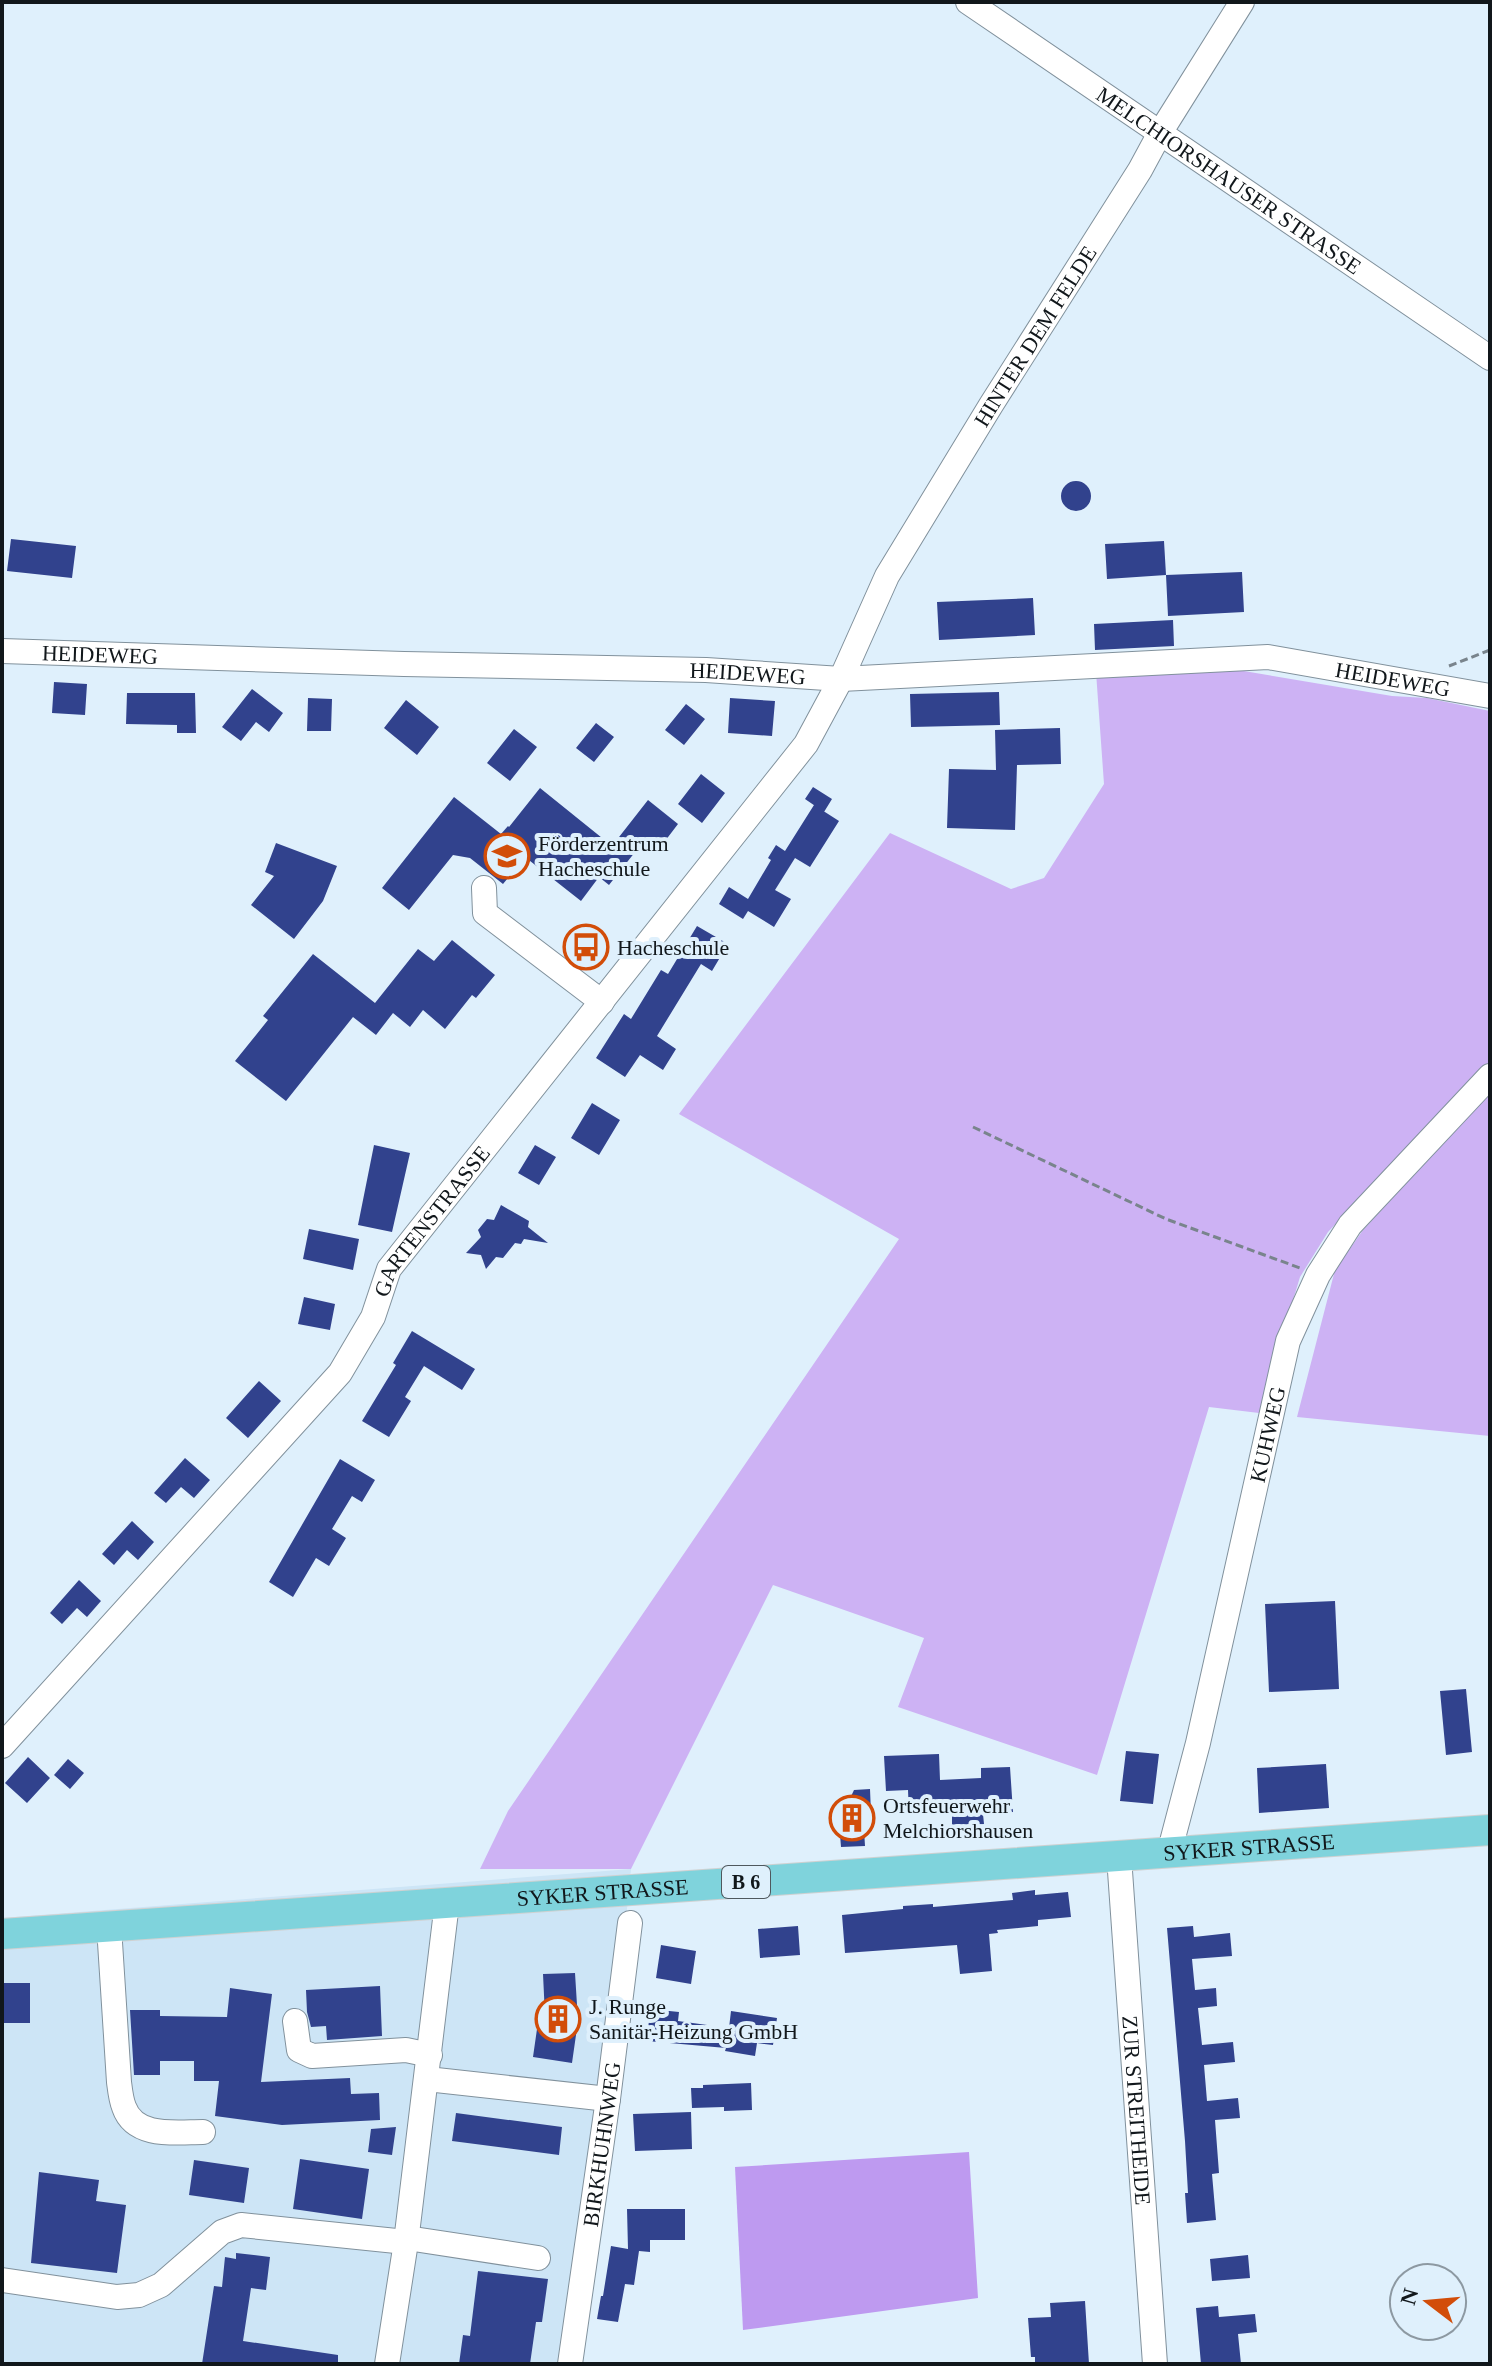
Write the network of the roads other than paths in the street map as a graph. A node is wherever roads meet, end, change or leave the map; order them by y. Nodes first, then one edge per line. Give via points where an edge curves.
1 (968, 2) edge
2 (1242, 2) edge
3 (1160, 133) junction
4 (1490, 358) edge
5 (2, 651) edge
6 (841, 679) junction
7 (1490, 696) edge
8 (484, 888) dead end
9 (602, 1002) junction
10 (1490, 1076) edge
11 (2, 1746) edge
12 (1490, 1830) edge
13 (1169, 1853) junction
14 (1119, 1857) junction
15 (447, 1903) junction
16 (630, 1923) dead end
17 (109, 1927) junction
18 (2, 1934) edge
19 (295, 2021) dead end
20 (428, 2067) junction
21 (608, 2099) junction
22 (203, 2132) dead end
23 (406, 2240) junction
24 (538, 2258) dead end
25 (2, 2280) edge
26 (387, 2364) edge
27 (570, 2364) edge
28 (1155, 2364) edge

1 - 3 street, MELCHIORSHAUSER STRASSE
2 - 3 street, HINTER DEM FELDE
3 - 4 street, MELCHIORSHAUSER STRASSE
3 - 6 street, HINTER DEM FELDE via 887,576
5 - 6 street, HEIDEWEG via 706,670
6 - 7 street, HEIDEWEG via 1268,657
6 - 9 street, GARTENSTRASSE via 806,744
8 - 9 street via 485,913
9 - 11 street, GARTENSTRASSE via 389,1269 373,1317 340,1373
10 - 13 street, KUHWEG via 1350,1225 1318,1275 1288,1341
12 - 13 main road, SYKER STRASSE / B 6
13 - 14 main road, SYKER STRASSE / B 6
14 - 15 main road, SYKER STRASSE / B 6
14 - 28 street, ZUR STREITHEIDE
15 - 17 main road, SYKER STRASSE / B 6
15 - 20 street
16 - 21 street, BIRKHUHNWEG
17 - 18 main road, SYKER STRASSE / B 6
17 - 22 street via 119,2082 127,2115 154,2132
19 - 20 street via 299,2050 312,2056 406,2050
20 - 21 street
20 - 23 street
21 - 27 street, BIRKHUHNWEG
23 - 24 street
23 - 25 street via 241,2225 222,2232 161,2285 139,2295 117,2297
23 - 26 street

